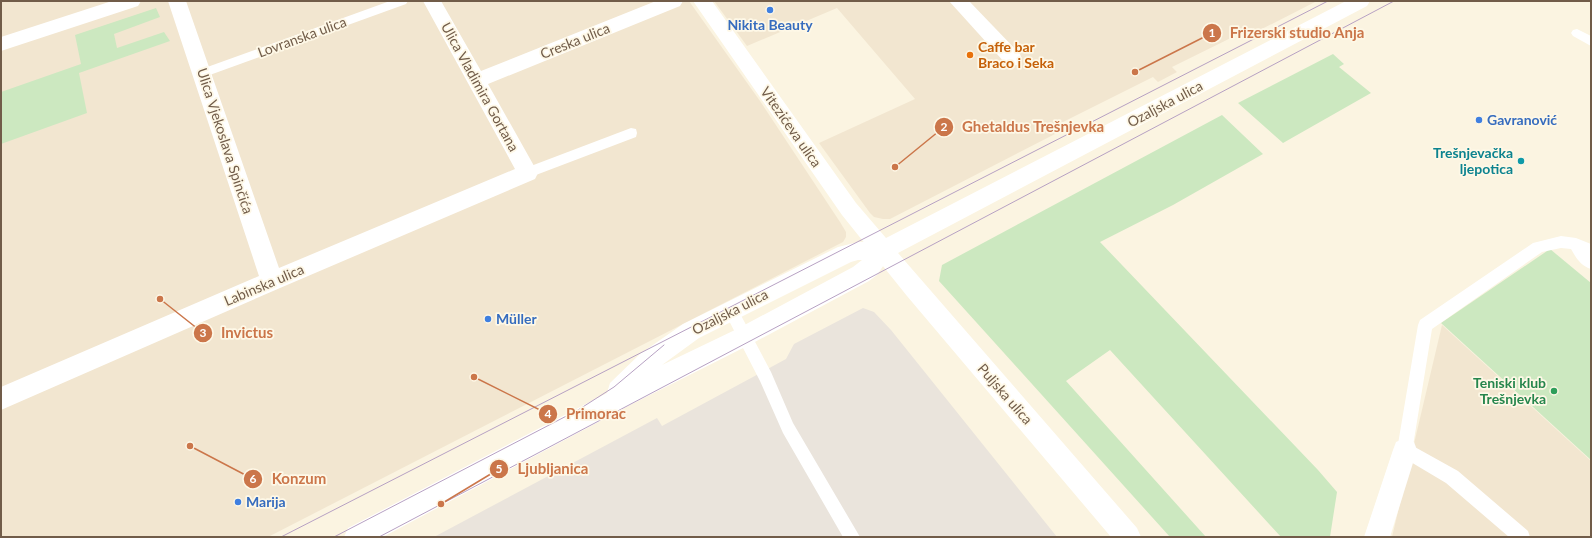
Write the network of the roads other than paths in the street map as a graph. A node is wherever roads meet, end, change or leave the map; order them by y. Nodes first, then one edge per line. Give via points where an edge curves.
1 (132, 1) edge
2 (178, 1) edge
3 (402, 1) edge
4 (432, 1) edge
5 (674, 1) edge
6 (702, 1) edge
7 (958, 1) edge
8 (1361, 1) edge
9 (1577, 33) dead end
10 (1591, 42) edge
11 (1, 44) edge
12 (1013, 59) dead end
13 (203, 73) junction
14 (476, 81) junction
15 (631, 133) dead end
16 (528, 173) junction
17 (1576, 244) junction
18 (883, 250) junction
19 (1591, 250) edge
20 (1591, 263) edge
21 (272, 281) junction
22 (731, 311) junction
23 (745, 336) junction
24 (1, 399) edge
25 (597, 410) junction
26 (1405, 450) junction
27 (357, 537) edge
28 (852, 537) edge
29 (1128, 537) edge
30 (1377, 537) edge
31 (1522, 537) edge

1 - 11 street
2 - 13 street, Ulica Vjekoslava Spinčića
3 - 13 lane, Lovranska ulica
4 - 14 street, Ulica Vladimira Gortana
5 - 14 street, Creska ulica
6 - 18 street, Vitezićeva ulica via 849,209
7 - 12 street
8 - 18 street, Ozaljska ulica
9 - 10 lane
13 - 21 street, Ulica Vjekoslava Spinčića
14 - 16 street, Ulica Vladimira Gortana
15 - 16 lane
16 - 21 street, Labinska ulica
17 - 19 lane
17 - 20 lane via 1581,254
17 - 26 lane via 1560,242 1538,247 1425,324
18 - 22 street, Ozaljska ulica via 846,254
18 - 23 street, Ozaljska ulica via 861,274
18 - 29 street, Puljska ulica
21 - 24 street, Labinska ulica
22 - 23 lane
22 - 25 street, Ozaljska ulica via 680,338 648,362
23 - 25 street, Ozaljska ulica
23 - 28 lane via 788,428
25 - 27 street, Ozaljska ulica
26 - 30 street
26 - 31 lane via 1452,477

